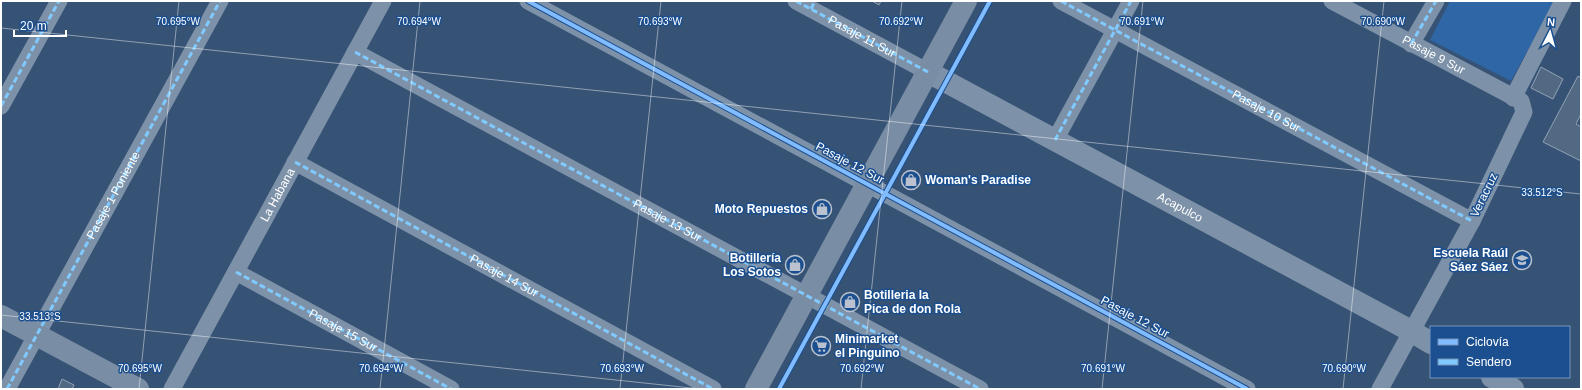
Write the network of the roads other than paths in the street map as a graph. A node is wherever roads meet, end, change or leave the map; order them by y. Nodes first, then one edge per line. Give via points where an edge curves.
1 (59, 1) edge
2 (220, 1) edge
3 (383, 1) edge
4 (528, 1) edge
5 (966, 1) edge
6 (1062, 1) edge
7 (1131, 1) edge
8 (1332, 1) edge
9 (1436, 1) edge
10 (1563, 1) edge
11 (807, 4) edge
12 (1115, 30) junction
13 (1411, 44) junction
14 (355, 52) junction
15 (928, 72) junction
16 (1513, 98) junction
17 (1, 106) edge
18 (1056, 140) junction
19 (295, 162) junction
20 (867, 184) junction
21 (1472, 221) junction
22 (236, 272) junction
23 (806, 295) junction
24 (1, 316) edge
25 (1411, 331) junction
26 (36, 335) junction
27 (1430, 342) edge
28 (1494, 378) edge
29 (7, 389) edge
30 (138, 389) edge
31 (172, 389) edge
32 (451, 389) edge
33 (713, 389) edge
34 (756, 389) edge
35 (980, 389) edge
36 (1248, 389) edge
37 (1380, 389) edge
38 (1513, 389) edge

1 - 17 street
2 - 26 street, Pasaje 1 Poniente
3 - 14 street, La Habana
4 - 20 street, Pasaje 12 Sur
5 - 15 main road
6 - 12 street, Pasaje 10 Sur
7 - 12 street
8 - 13 street, Pasaje 9 Sur
9 - 13 street
10 - 16 street
11 - 15 street, Pasaje 11 Sur
12 - 18 street
12 - 21 street, Pasaje 10 Sur
13 - 16 street, Pasaje 9 Sur
14 - 19 street, La Habana
14 - 23 street, Pasaje 13 Sur
15 - 18 street, Acapulco
15 - 20 main road
16 - 21 street, Veracruz via 1521,101 1524,112
18 - 25 street, Acapulco
19 - 22 street, La Habana
19 - 33 street, Pasaje 14 Sur
20 - 23 main road
20 - 36 street, Pasaje 12 Sur
21 - 25 street, Veracruz
22 - 31 street, La Habana
22 - 32 street, Pasaje 15 Sur
23 - 34 main road
23 - 35 street, Pasaje 13 Sur
24 - 26 main road
25 - 27 street, Acapulco
25 - 37 street, Veracruz
26 - 29 street, Pasaje 1 Poniente
26 - 30 main road
28 - 38 street

